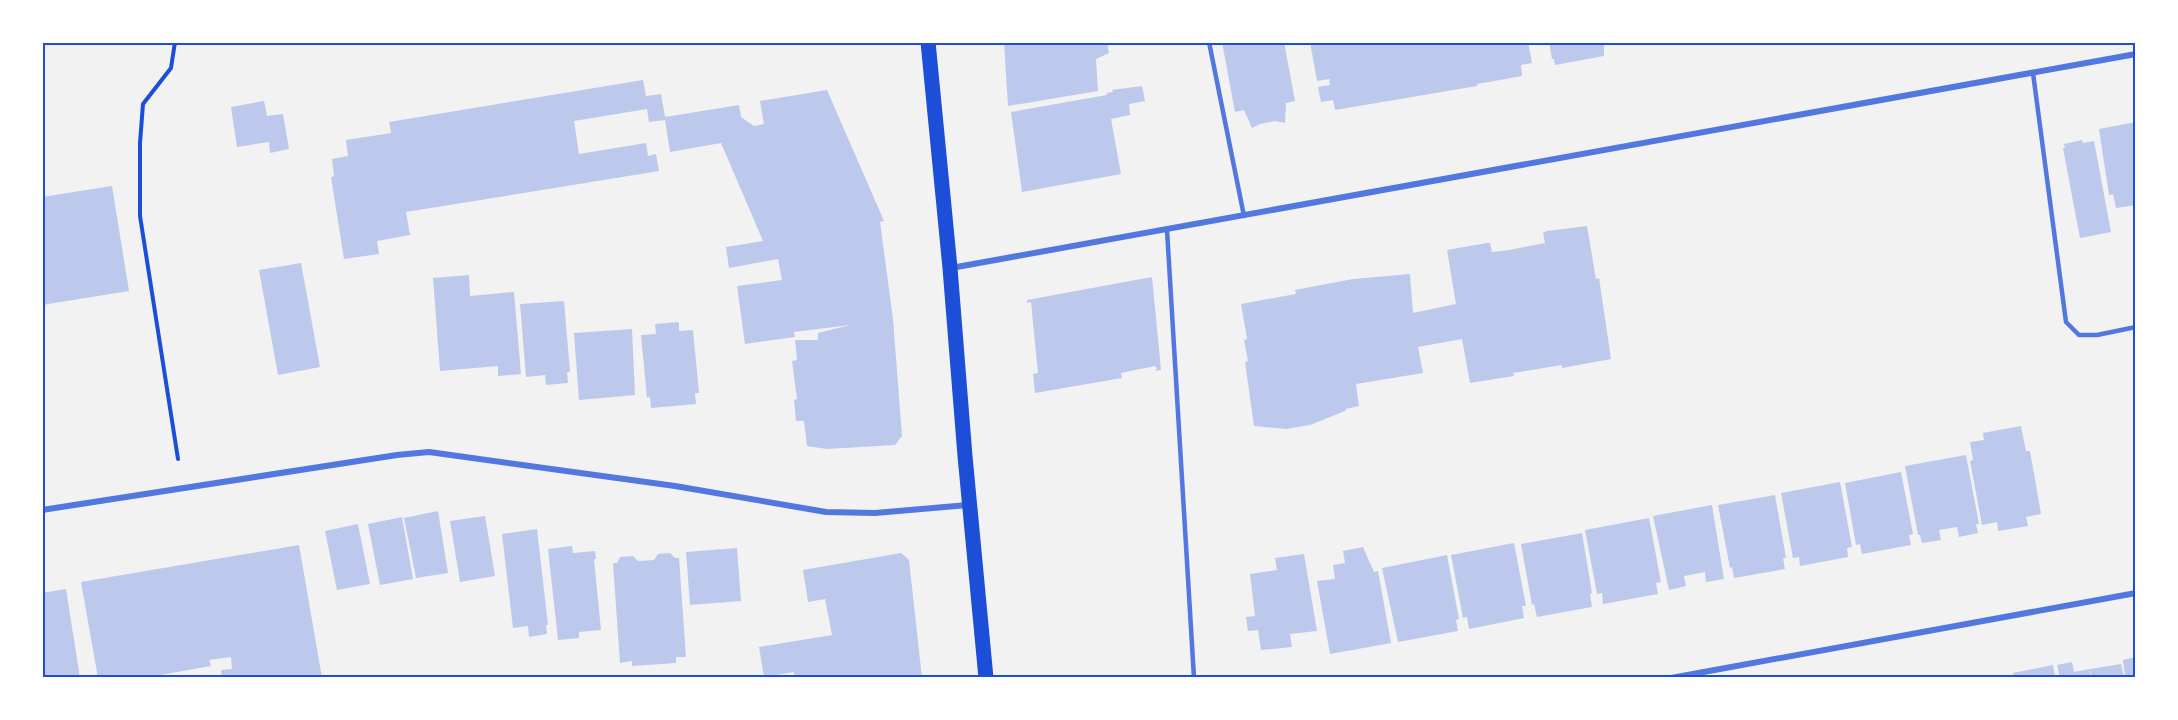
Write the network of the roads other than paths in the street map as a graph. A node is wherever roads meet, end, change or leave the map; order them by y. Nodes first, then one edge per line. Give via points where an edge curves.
1 (928, 42) edge
2 (1209, 42) edge
3 (2136, 54) edge
4 (2033, 73) junction
5 (1244, 216) junction
6 (1167, 230) junction
7 (950, 268) junction
8 (2136, 327) edge
9 (969, 505) junction
10 (42, 510) edge
11 (2136, 593) edge
12 (986, 678) edge
13 (1194, 678) edge
14 (1671, 678) edge

1 - 7 main road
2 - 5 lane
3 - 4 street
4 - 5 street
4 - 8 lane via 2066,322 2079,335
5 - 6 street
6 - 7 street
6 - 13 lane
7 - 9 main road
9 - 10 street via 875,513 826,512 675,486 429,452
9 - 12 main road
11 - 14 street

